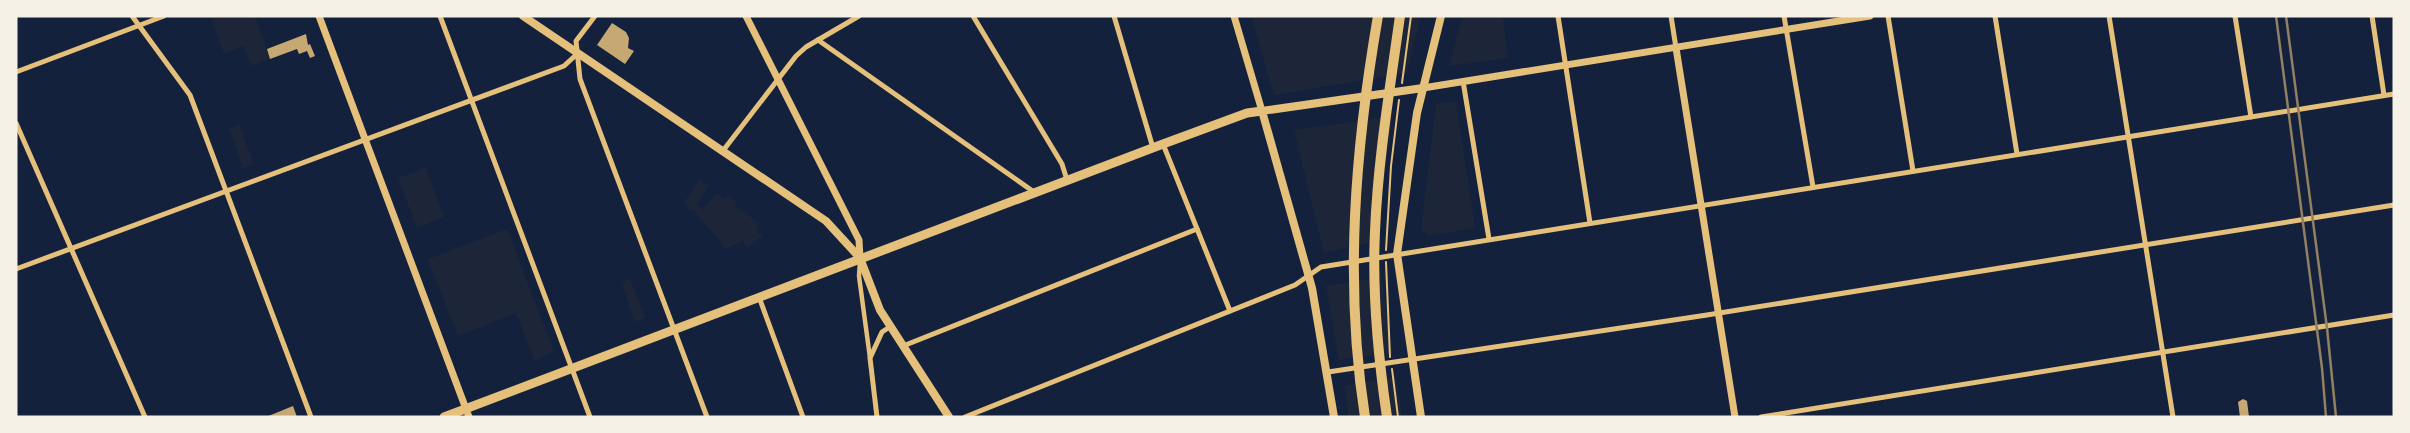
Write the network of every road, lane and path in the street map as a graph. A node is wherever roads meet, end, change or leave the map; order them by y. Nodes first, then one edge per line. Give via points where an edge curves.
1 (132, 16) edge
2 (164, 16) edge
3 (319, 16) edge
4 (440, 16) edge
5 (523, 16) edge
6 (595, 16) edge
7 (746, 16) edge
8 (859, 16) edge
9 (973, 16) edge
10 (1114, 16) edge
11 (1234, 16) edge
12 (1378, 16) edge
13 (1400, 16) edge
14 (1441, 16) edge
15 (1558, 16) edge
16 (1671, 16) edge
17 (1784, 16) edge
18 (1870, 16) edge
19 (1888, 16) edge
20 (1995, 16) edge
21 (2109, 16) edge
22 (2235, 16) edge
23 (2372, 16) edge
24 (139, 26) junction
25 (1787, 29) junction
26 (818, 40) junction
27 (1676, 48) junction
28 (577, 54) junction
29 (1565, 64) junction
30 (16, 72) edge
31 (778, 78) junction
32 (1463, 81) junction
33 (1423, 88) junction
34 (2394, 94) edge
35 (2384, 95) junction
36 (472, 101) junction
37 (1262, 111) junction
38 (2251, 117) junction
39 (16, 123) edge
40 (2128, 136) junction
41 (365, 140) junction
42 (1163, 144) junction
43 (1153, 148) junction
44 (722, 152) junction
45 (2017, 154) junction
46 (1913, 171) junction
47 (1067, 180) junction
48 (1813, 187) junction
49 (227, 191) junction
50 (1034, 192) junction
51 (1700, 205) junction
52 (2394, 205) edge
53 (1590, 223) junction
54 (1197, 229) junction
55 (1489, 240) junction
56 (2146, 244) junction
57 (72, 249) junction
58 (1397, 254) junction
59 (860, 258) junction
60 (16, 269) edge
61 (1309, 276) junction
62 (759, 298) junction
63 (1230, 311) junction
64 (1718, 314) junction
65 (2394, 315) edge
66 (891, 326) junction
67 (674, 329) junction
68 (904, 346) junction
69 (2163, 352) junction
70 (870, 358) junction
71 (1412, 361) junction
72 (571, 368) junction
73 (1328, 372) junction
74 (467, 413) edge
75 (145, 417) edge
76 (310, 417) edge
77 (444, 417) edge
78 (590, 417) edge
79 (707, 417) edge
80 (803, 417) edge
81 (877, 417) edge
82 (949, 417) edge
83 (965, 417) edge
84 (1334, 417) edge
85 (1364, 417) edge
86 (1387, 417) edge
87 (1421, 417) edge
88 (1735, 417) edge
89 (1761, 417) edge
90 (2173, 417) edge

1 - 24 street
2 - 24 street
3 - 41 street
4 - 36 street
5 - 28 main road
6 - 28 street via 576,41
7 - 31 street
8 - 26 street
9 - 47 street via 1062,164
10 - 43 street
11 - 37 street
12 - 85 highway via 1358,169 1353,238 1356,337
13 - 86 highway via 1375,234 1377,332
14 - 33 main road
15 - 29 street
16 - 27 street
17 - 25 street
18 - 25 street
19 - 46 street
20 - 45 street
21 - 40 street
22 - 38 street
23 - 35 street
24 - 30 street
24 - 49 street via 190,95
25 - 27 street
25 - 48 street
26 - 31 street via 796,56
26 - 50 street
27 - 29 street
27 - 51 street
28 - 36 street via 564,66
28 - 44 main road
28 - 67 street via 580,79
29 - 32 street
29 - 53 street
31 - 44 street
31 - 59 street via 859,240
32 - 33 street
32 - 55 street
33 - 37 main road
33 - 58 main road
34 - 35 street
35 - 38 street
36 - 41 street
36 - 72 street
37 - 42 main road via 1247,113
37 - 61 main road
38 - 40 street
39 - 57 street
40 - 45 street
40 - 56 street
41 - 49 street
41 - 74 street
42 - 43 main road
42 - 54 street
43 - 47 main road
44 - 59 main road via 826,221
45 - 46 street
46 - 48 street
47 - 50 main road
48 - 51 street
49 - 57 street
49 - 76 street
50 - 59 main road
51 - 53 street
51 - 64 street
52 - 56 street
53 - 55 street
54 - 63 street
54 - 68 street
55 - 58 street
56 - 64 street
56 - 69 street
57 - 60 street
57 - 75 street
58 - 61 street via 1321,267
58 - 71 main road
59 - 62 main road
59 - 66 main road via 880,310
59 - 70 street via 859,276
61 - 63 street via 1295,285
61 - 73 main road
62 - 67 main road
62 - 80 street
63 - 83 street
64 - 71 street
64 - 88 street
65 - 69 street
66 - 68 main road
66 - 70 street via 882,332
67 - 72 main road
67 - 79 street
68 - 82 main road
69 - 89 street
69 - 90 street
70 - 81 street
71 - 73 street
71 - 87 main road
72 - 74 main road
72 - 78 street
73 - 84 main road
74 - 77 main road

